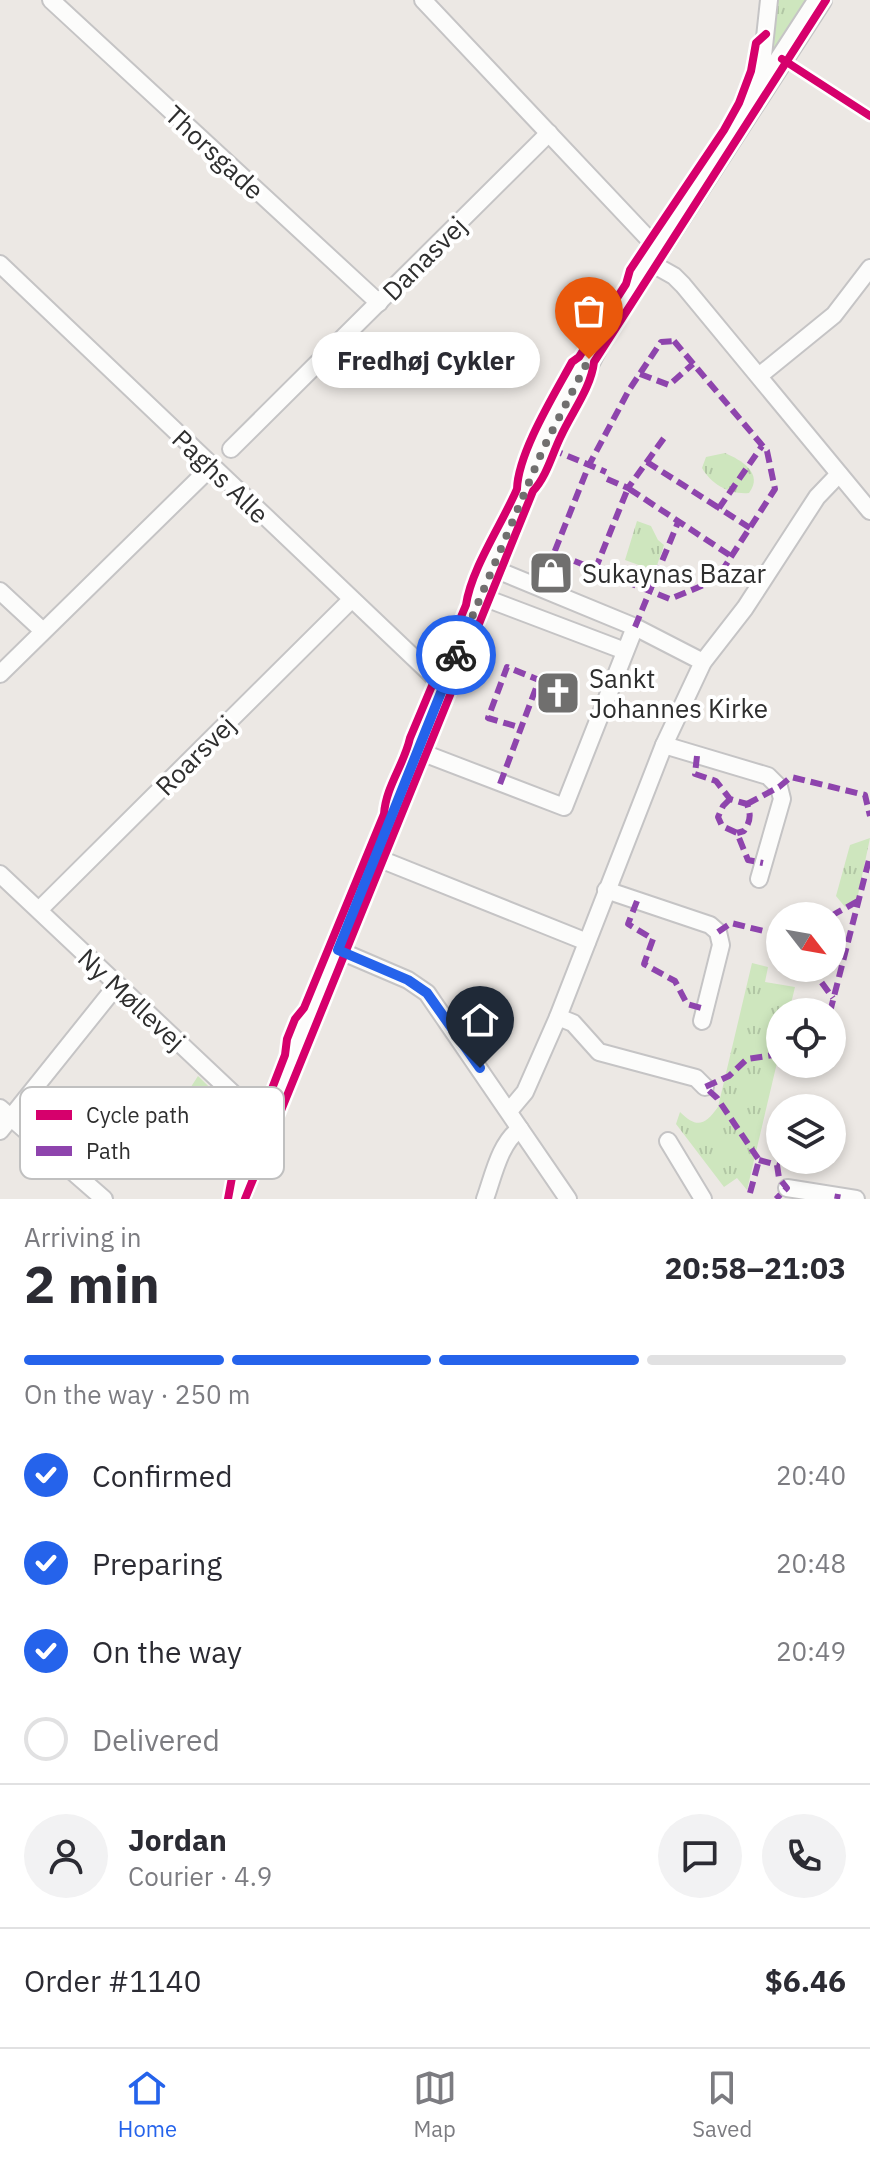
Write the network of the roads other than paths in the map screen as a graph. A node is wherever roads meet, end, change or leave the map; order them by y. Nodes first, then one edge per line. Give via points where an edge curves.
1 (51, 0) edge
2 (423, 0) edge
3 (769, 0) edge
4 (820, 0) edge
5 (751, 105) junction
6 (549, 133) junction
7 (654, 255) junction
8 (0, 264) edge
9 (870, 268) edge
10 (379, 303) junction
11 (759, 376) junction
12 (231, 449) dead end
13 (211, 467) junction
14 (839, 474) junction
15 (870, 511) edge
16 (492, 568) junction
17 (0, 591) edge
18 (480, 596) junction
19 (351, 600) junction
20 (635, 627) junction
21 (43, 631) junction
22 (625, 651) junction
23 (703, 662) junction
24 (0, 674) edge
25 (448, 678) junction
26 (664, 745) junction
27 (418, 751) junction
28 (375, 857) junction
29 (0, 874) edge
30 (759, 879) dead end
31 (606, 890) junction
32 (39, 910) junction
33 (587, 942) junction
34 (338, 950) junction
35 (117, 985) junction
36 (558, 1017) junction
37 (702, 1021) dead end
38 (30, 1087) edge
39 (226, 1087) edge
40 (281, 1087) edge
41 (705, 1087) dead end
42 (20, 1099) edge
43 (509, 1111) junction
44 (4, 1118) edge
45 (520, 1129) junction
46 (20, 1131) edge
47 (668, 1141) dead end
48 (79, 1179) edge
49 (246, 1179) edge
50 (787, 1188) dead end
51 (104, 1199) edge
52 (238, 1199) edge
53 (485, 1199) edge
54 (568, 1199) edge
55 (703, 1199) edge
56 (856, 1199) edge

1 - 10 street, Thorsgade
2 - 6 street
3 - 5 street
4 - 5 street
5 - 7 street
6 - 7 street
6 - 10 street, Danasvej
7 - 11 street
7 - 16 street via 599,341 544,447
8 - 13 street, Paghs Alle
9 - 11 street via 834,315
10 - 12 street, Danasvej
11 - 14 street
13 - 19 street, Paghs Alle
13 - 21 street
14 - 15 street
14 - 23 street via 817,497
16 - 18 street
16 - 20 street
17 - 21 street
18 - 22 street
18 - 25 street
19 - 25 street, Paghs Alle via 433,676
19 - 32 street, Roarsvej
20 - 22 street
20 - 23 street
21 - 24 street
22 - 27 street via 564,807
23 - 26 street
25 - 27 street
26 - 30 street via 768,776 779,787 782,799
26 - 31 street
27 - 28 street
28 - 33 street
28 - 34 street
29 - 32 street, Ny Møllevej
31 - 33 street
31 - 37 street via 718,932 721,945
32 - 35 street, Ny Møllevej
33 - 36 street
34 - 40 street
34 - 43 street via 427,993
35 - 38 street
35 - 39 street, Ny Møllevej
36 - 41 street via 573,1023 599,1052 696,1078
36 - 43 street via 525,1092
42 - 44 street
43 - 45 street
44 - 46 street
45 - 53 street via 504,1150
45 - 54 street
47 - 55 street
48 - 51 street
49 - 52 street
50 - 56 street

